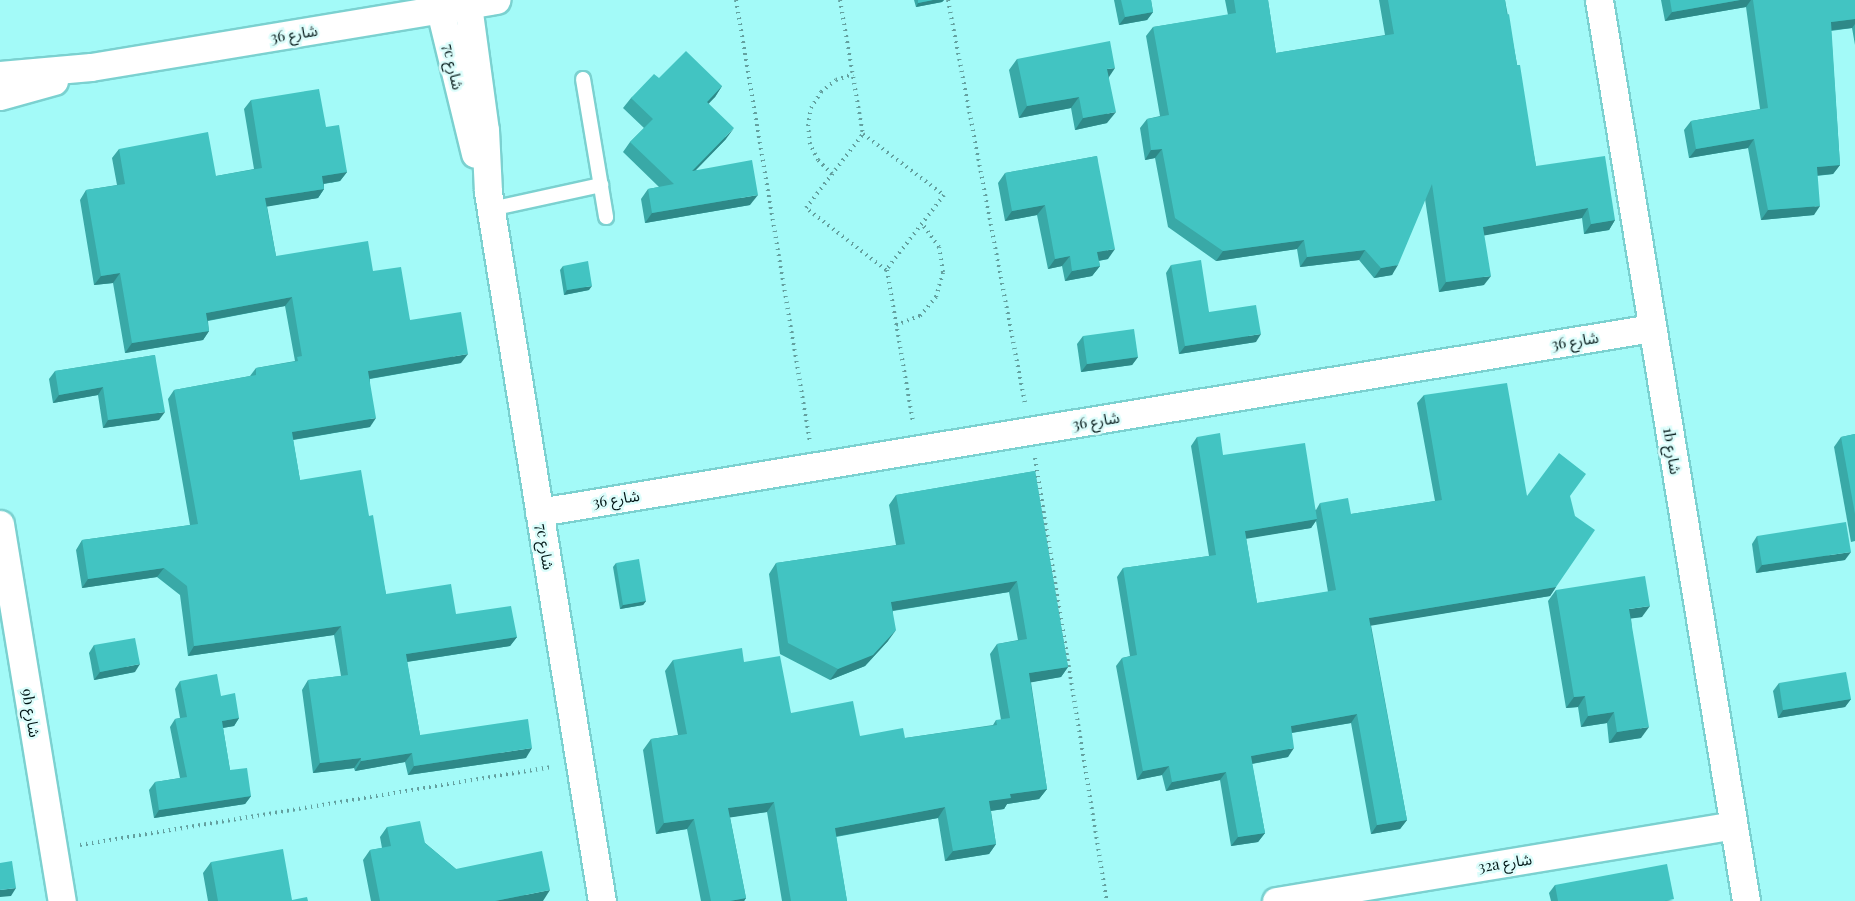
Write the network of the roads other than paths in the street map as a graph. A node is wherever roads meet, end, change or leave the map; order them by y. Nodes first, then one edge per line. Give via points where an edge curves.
1 (1599, 0) edge
2 (487, 1) edge
3 (440, 10) junction
4 (91, 67) junction
5 (0, 75) edge
6 (583, 79) dead end
7 (0, 96) edge
8 (601, 185) junction
9 (490, 200) junction
10 (606, 217) dead end
11 (1652, 328) junction
12 (539, 512) junction
13 (0, 524) edge
14 (6, 599) edge
15 (8, 628) edge
16 (1733, 825) junction
17 (62, 901) edge
18 (602, 901) edge
19 (1276, 901) edge
20 (1746, 901) edge

1 - 11 street, 1b شارع
2 - 3 street, شارع 36
2 - 9 street, 7c شارع via 485,130
3 - 4 street, شارع 36
3 - 9 street, 7c شارع via 468,132
4 - 5 street, شارع 36
4 - 7 street, شارع 36
6 - 8 lane
8 - 9 lane
8 - 10 lane
9 - 12 street, 7c شارع
11 - 12 street, شارع 36
11 - 16 street, 1b شارع
12 - 18 street, 7c شارع
13 - 14 street, 9b شارع
14 - 15 street, 9b شارع
15 - 17 street, 9b شارع
16 - 19 street, 32a شارع
16 - 20 street, 1b شارع

